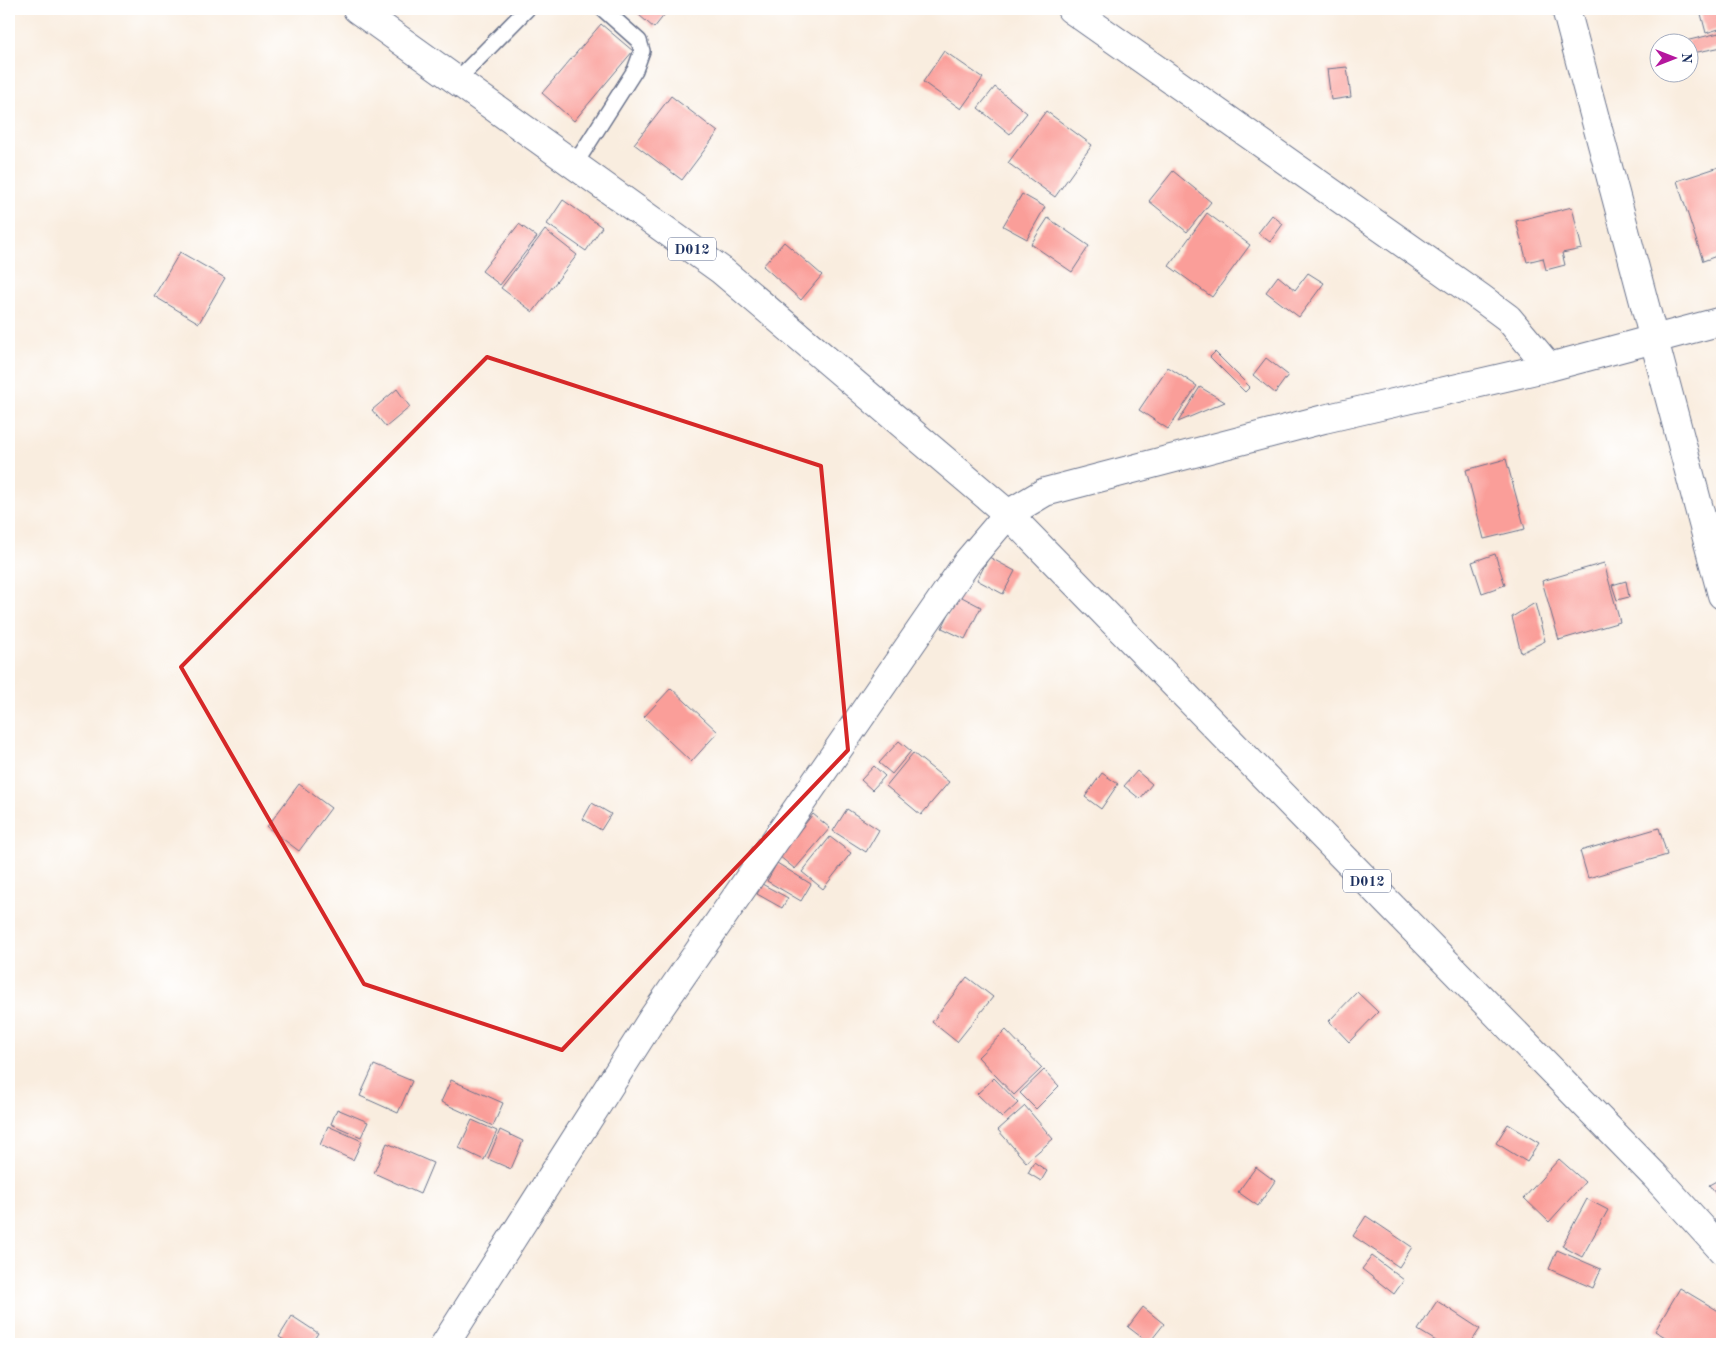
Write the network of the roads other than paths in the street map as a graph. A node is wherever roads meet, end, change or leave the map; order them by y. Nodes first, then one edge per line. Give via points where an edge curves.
1 (357, 9) edge
2 (527, 9) edge
3 (603, 9) edge
4 (1071, 9) edge
5 (1566, 9) edge
6 (458, 80) junction
7 (575, 164) junction
8 (1722, 321) edge
9 (1652, 339) junction
10 (1549, 367) junction
11 (1008, 514) junction
12 (1722, 595) edge
13 (1722, 1250) edge
14 (446, 1344) edge

1 - 6 street, D012
2 - 6 lane
3 - 7 lane via 639,40 642,51 635,70
4 - 10 street via 1495,308 1508,318
5 - 9 street
6 - 7 street, D012
7 - 11 street, D012 via 721,270
8 - 9 street
9 - 10 street
9 - 12 street
10 - 11 street via 1324,419 1045,492
11 - 13 street, D012 via 1648,1169
11 - 14 street via 968,561 652,1019

